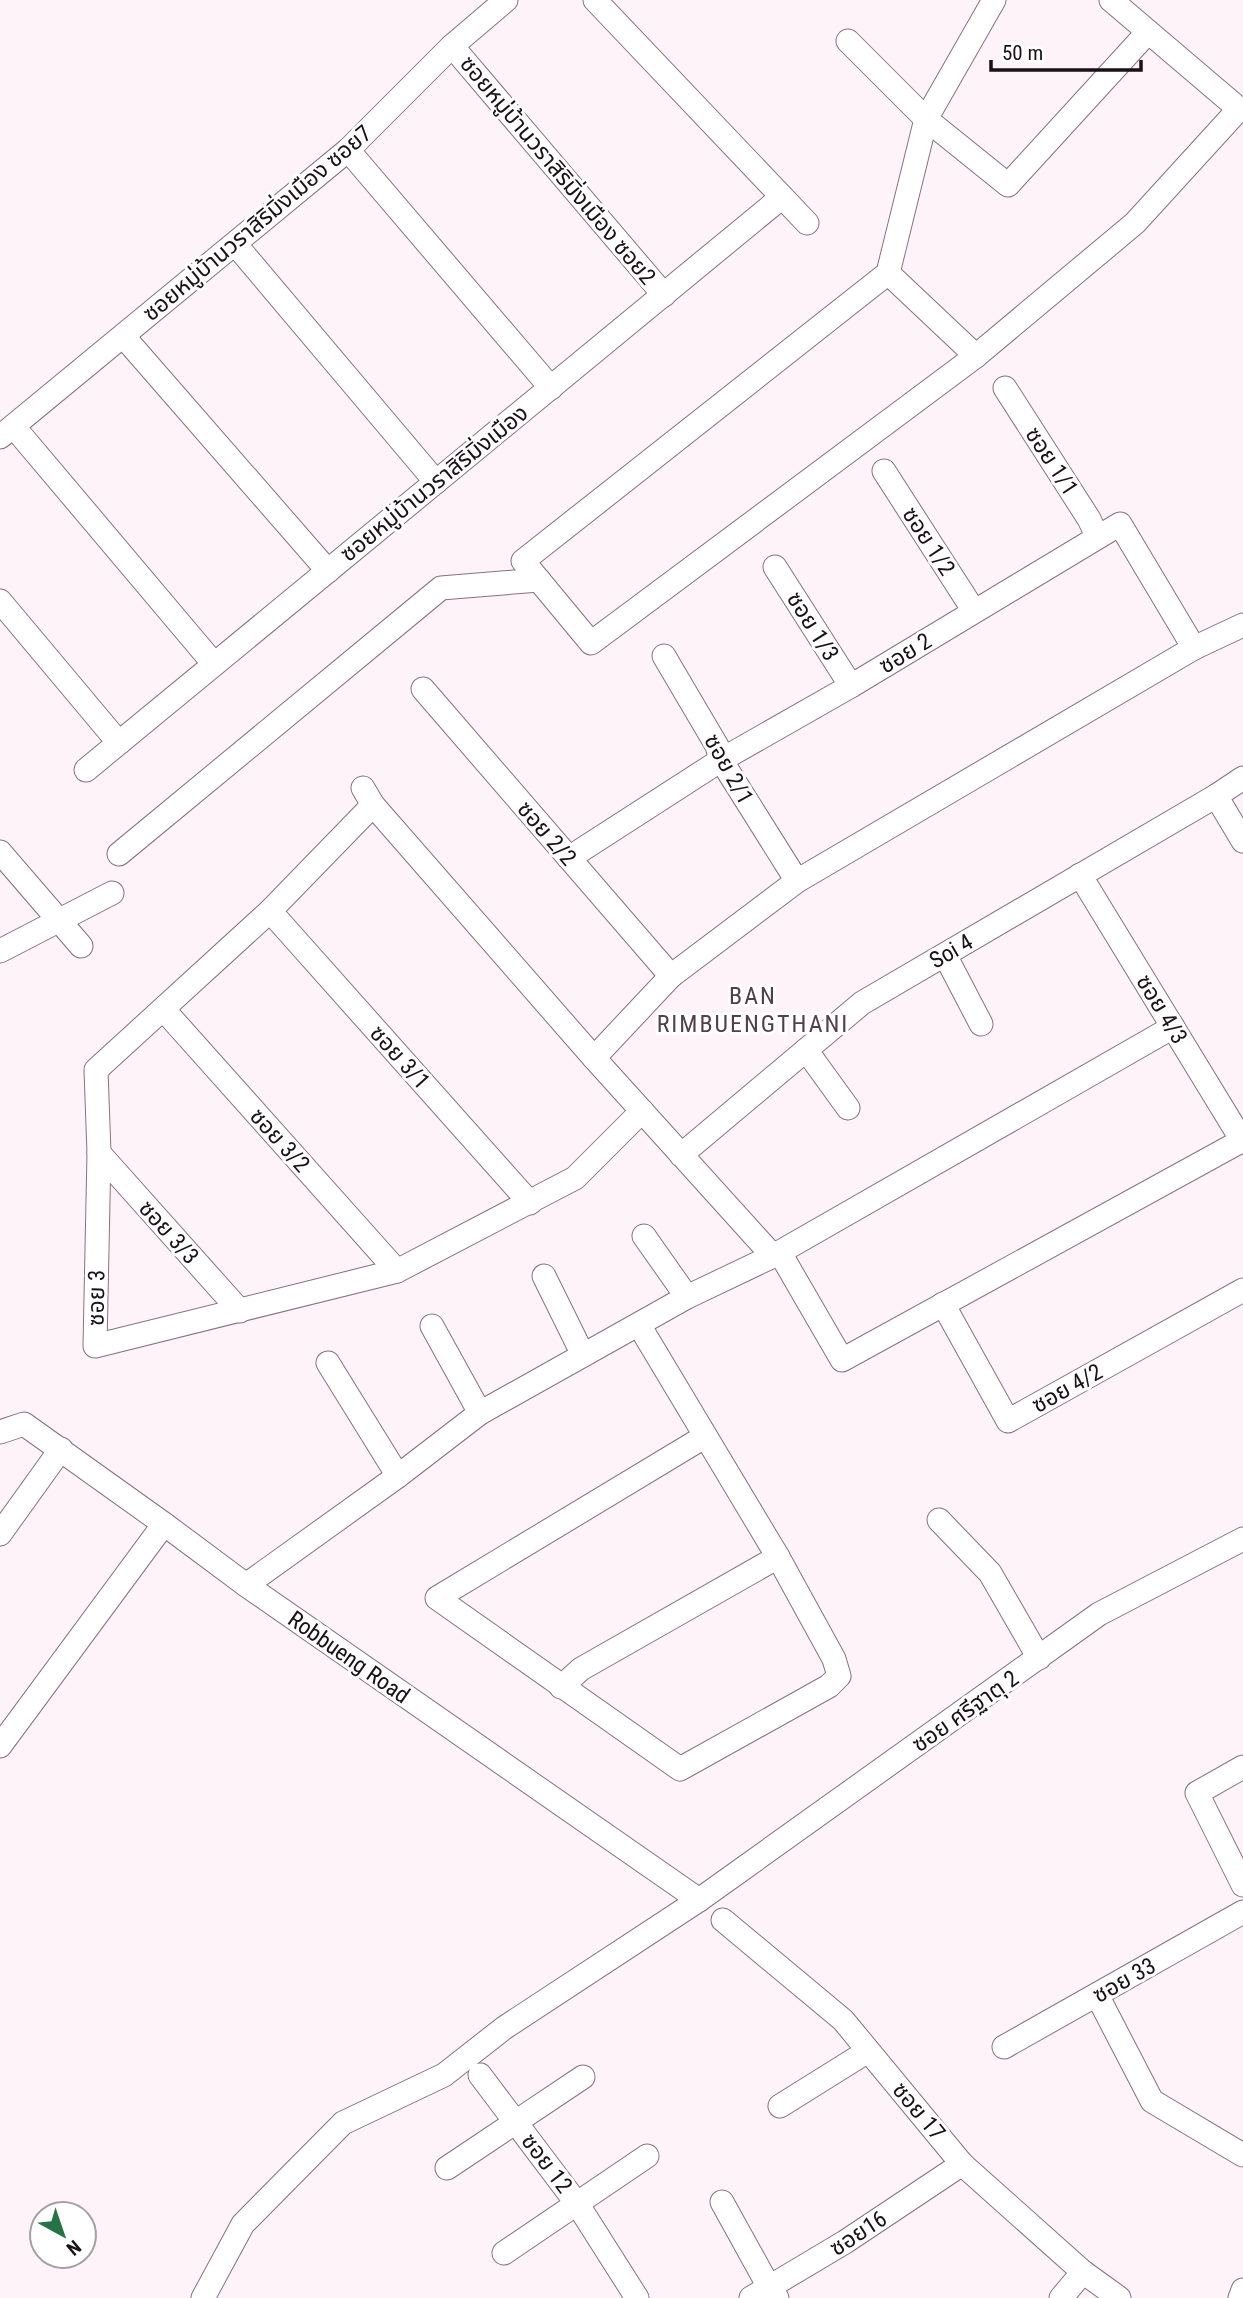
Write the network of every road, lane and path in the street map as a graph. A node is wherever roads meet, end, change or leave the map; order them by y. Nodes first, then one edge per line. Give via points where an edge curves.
1 (506, 0) edge
2 (595, 0) edge
3 (994, 0) edge
4 (1111, 0) edge
5 (1148, 32) junction
6 (848, 41) dead end
7 (452, 46) junction
8 (926, 119) junction
9 (348, 150) junction
10 (782, 197) junction
11 (807, 223) dead end
12 (236, 245) junction
13 (888, 273) junction
14 (664, 295) junction
15 (124, 337) junction
16 (976, 356) junction
17 (551, 388) junction
18 (1005, 388) dead end
19 (7, 432) edge
20 (884, 471) dead end
21 (436, 482) junction
22 (1097, 536) junction
23 (775, 567) dead end
24 (328, 571) junction
25 (539, 580) junction
26 (0, 601) edge
27 (974, 611) junction
28 (1243, 625) edge
29 (1194, 648) junction
30 (664, 656) dead end
31 (215, 664) junction
32 (851, 686) junction
33 (424, 689) dead end
34 (118, 743) junction
35 (721, 760) junction
36 (86, 770) dead end
37 (1243, 778) edge
38 (1216, 796) junction
39 (1243, 841) edge
40 (0, 852) edge
41 (119, 854) dead end
42 (569, 858) junction
43 (1080, 875) junction
44 (797, 881) junction
45 (112, 893) dead end
46 (270, 911) junction
47 (59, 920) junction
48 (81, 946) dead end
49 (0, 951) edge
50 (945, 955) junction
51 (671, 976) junction
52 (164, 1010) junction
53 (981, 1024) dead end
54 (1173, 1027) junction
55 (806, 1050) junction
56 (594, 1058) junction
57 (848, 1108) dead end
58 (642, 1111) junction
59 (1243, 1141) edge
60 (99, 1153) junction
61 (681, 1155) junction
62 (530, 1203) junction
63 (644, 1236) dead end
64 (776, 1255) junction
65 (397, 1270) junction
66 (544, 1276) dead end
67 (1243, 1290) edge
68 (687, 1297) junction
69 (943, 1304) junction
70 (240, 1311) junction
71 (639, 1325) junction
72 (432, 1326) dead end
73 (583, 1355) junction
74 (328, 1363) dead end
75 (480, 1413) junction
76 (0, 1432) edge
77 (704, 1437) junction
78 (61, 1449) junction
79 (398, 1476) junction
80 (939, 1520) dead end
81 (164, 1524) junction
82 (0, 1534) edge
83 (1243, 1539) edge
84 (778, 1557) junction
85 (246, 1585) junction
86 (1039, 1658) junction
87 (561, 1687) junction
88 (0, 1746) edge
89 (1243, 1767) edge
90 (1243, 1885) edge
91 (699, 1900) junction
92 (1243, 1912) edge
93 (723, 1920) dead end
94 (1097, 1995) junction
95 (1004, 2047) dead end
96 (868, 2051) junction
97 (480, 2075) dead end
98 (583, 2077) dead end
99 (780, 2106) dead end
100 (516, 2122) junction
101 (1243, 2155) edge
102 (648, 2156) dead end
103 (962, 2164) junction
104 (447, 2168) dead end
105 (722, 2202) dead end
106 (578, 2205) junction
107 (504, 2253) dead end
108 (1083, 2272) junction
109 (1243, 2290) edge
110 (766, 2294) edge
111 (203, 2298) edge
112 (637, 2298) edge
113 (1061, 2298) edge
114 (1119, 2298) edge
115 (1240, 2298) edge

1 - 7 street, ซอยหมู่บ้านวราสิริมิ่งเมือง ซอย7
2 - 10 street
3 - 8 street
4 - 5 street
5 - 8 street via 1009,185
5 - 16 street via 1239,109 1135,223
6 - 8 street
7 - 9 street, ซอยหมู่บ้านวราสิริมิ่งเมือง ซอย7
7 - 14 street, ซอยหมู่บ้านวราสิริมิ่งเมือง ซอย2
8 - 13 street
9 - 12 street, ซอยหมู่บ้านวราสิริมิ่งเมือง ซอย7
9 - 17 street
10 - 11 street
10 - 14 street, ซอยหมู่บ้านวราสิริมิ่งเมือง
12 - 15 street, ซอยหมู่บ้านวราสิริมิ่งเมือง ซอย7
12 - 21 street
13 - 16 street
13 - 25 street via 523,561
14 - 17 street, ซอยหมู่บ้านวราสิริมิ่งเมือง
15 - 19 street, ซอยหมู่บ้านวราสิริมิ่งเมือง ซอย7
15 - 24 street
16 - 25 street via 591,643
17 - 21 street, ซอยหมู่บ้านวราสิริมิ่งเมือง
18 - 22 street, ซอย 1/1
19 - 31 street
20 - 27 street, ซอย 1/2
21 - 24 street, ซอยหมู่บ้านวราสิริมิ่งเมือง
22 - 27 street, ซอย 2
22 - 29 street, ซอย 2 via 1119,524
23 - 32 street, ซอย 1/3
24 - 31 street, ซอยหมู่บ้านวราสิริมิ่งเมือง
25 - 41 street via 440,588
26 - 34 street
27 - 32 street, ซอย 2
28 - 29 street
29 - 44 street
30 - 35 street, ซอย 2/1
31 - 34 street, ซอยหมู่บ้านวราสิริมิ่งเมือง
32 - 35 street, ซอย 2
33 - 42 street, ซอย 2/2
34 - 36 street, ซอยหมู่บ้านวราสิริมิ่งเมือง
35 - 42 street, ซอย 2
35 - 44 street, ซอย 2/1
37 - 38 street, Soi 4
38 - 39 street
38 - 43 street, Soi 4
40 - 47 street
42 - 51 street, ซอย 2/2
43 - 50 street, Soi 4
43 - 54 street, ซอย 4/3
44 - 51 street
45 - 47 street
46 - 52 street, ซอย 3
46 - 56 street, ซอย 3 via 368,797
46 - 62 street, ซอย 3/1
47 - 48 street
47 - 49 street
50 - 53 street
50 - 55 street, Soi 4 via 862,1003
51 - 56 street
52 - 60 street, ซอย 3 via 96,1070
52 - 65 street, ซอย 3/2
54 - 59 street, ซอย 4/3
54 - 64 street
55 - 57 street
55 - 61 street, Soi 4
56 - 58 street
58 - 61 street
58 - 62 street, ซอย 3 via 575,1178
59 - 69 street
60 - 70 street, ซอย 3/3
60 - 70 street, ซอย 3 via 95,1346
61 - 64 street
62 - 65 street, ซอย 3
63 - 68 street
64 - 68 street
64 - 69 street via 842,1360
65 - 70 street, ซอย 3
66 - 73 street
67 - 69 street, ซอย 4/2 via 1008,1421
68 - 71 street
71 - 73 street
71 - 77 street
72 - 75 street
73 - 75 street
74 - 79 street
75 - 79 street
76 - 78 street, Robbueng Road via 24,1424
77 - 84 street
77 - 87 street via 437,1598
78 - 81 street, Robbueng Road
78 - 82 street
79 - 85 street
80 - 86 street via 990,1573
81 - 85 street, Robbueng Road
81 - 88 street
83 - 86 street, ซอย ศรีฐาตุ 2 via 1100,1614
84 - 87 street via 582,1669
84 - 87 street via 834,1659 839,1676 829,1686 680,1769
85 - 91 street, Robbueng Road
86 - 91 street, ซอย ศรีฐาตุ 2
89 - 90 street via 1197,1793
91 - 111 street, ซอย ศรีฐาตุ 2 via 504,2028 444,2075 343,2123 243,2224
92 - 94 street, ซอย 33
93 - 96 street, ซอย 17 via 843,2020
94 - 95 street, ซอย 33
94 - 101 street via 1152,2101
96 - 99 street
96 - 103 street, ซอย 17
97 - 100 street, ซอย 12
98 - 100 street, ซอย 12
100 - 104 street, ซอย 12
100 - 106 street, ซอย 12
102 - 106 street, ซอย 12
103 - 108 street, ซอย 17
103 - 110 street, ซอย16
105 - 110 street
106 - 107 street, ซอย 12
106 - 112 street, ซอย 12
108 - 113 street
108 - 114 street, ซอย 17
109 - 115 street

